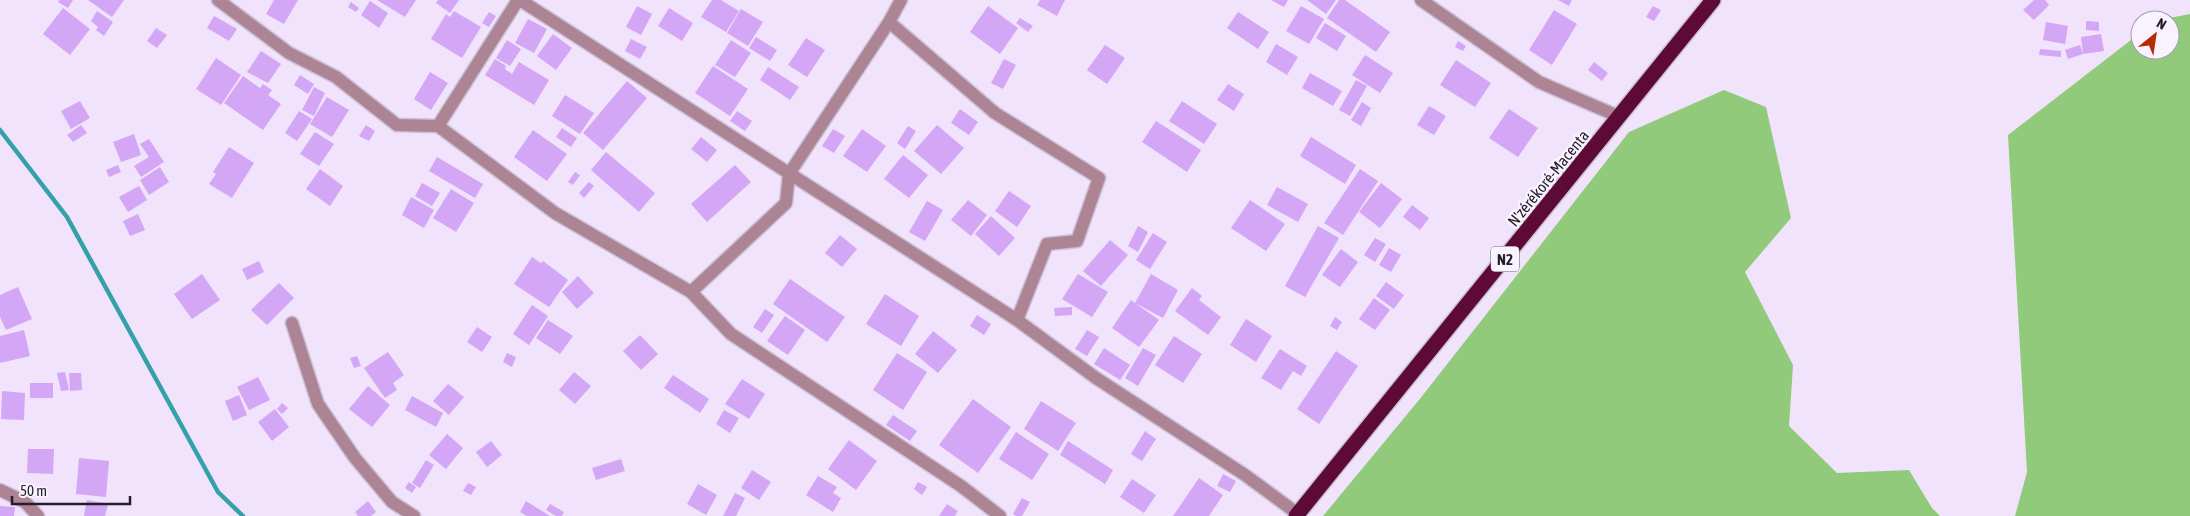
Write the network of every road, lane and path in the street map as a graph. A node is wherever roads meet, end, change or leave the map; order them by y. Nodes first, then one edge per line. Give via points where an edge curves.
1 (218, 0) edge
2 (519, 0) edge
3 (900, 0) edge
4 (1421, 0) edge
5 (1713, 0) edge
6 (889, 22) junction
7 (1620, 117) junction
8 (438, 126) junction
9 (789, 174) junction
10 (691, 292) junction
11 (1016, 320) junction
12 (292, 323) dead end
13 (0, 490) edge
14 (1297, 515) edge
15 (38, 516) edge
16 (414, 516) edge
17 (1000, 516) edge

1 - 8 street via 289,53 336,77 397,125
2 - 8 street
2 - 9 street
3 - 6 street
4 - 7 street via 1539,82
5 - 7 highway, N'zérékoré-Macenta / N2
6 - 9 street
6 - 11 street via 995,113 1099,178 1077,241 1047,244
7 - 14 highway, N'zérékoré-Macenta / N2
8 - 10 street via 555,213
9 - 10 street via 786,203
9 - 11 street
10 - 17 street via 731,334 961,486
11 - 14 street via 1096,378 1245,475
12 - 16 street via 318,404 392,502
13 - 15 street via 25,502

